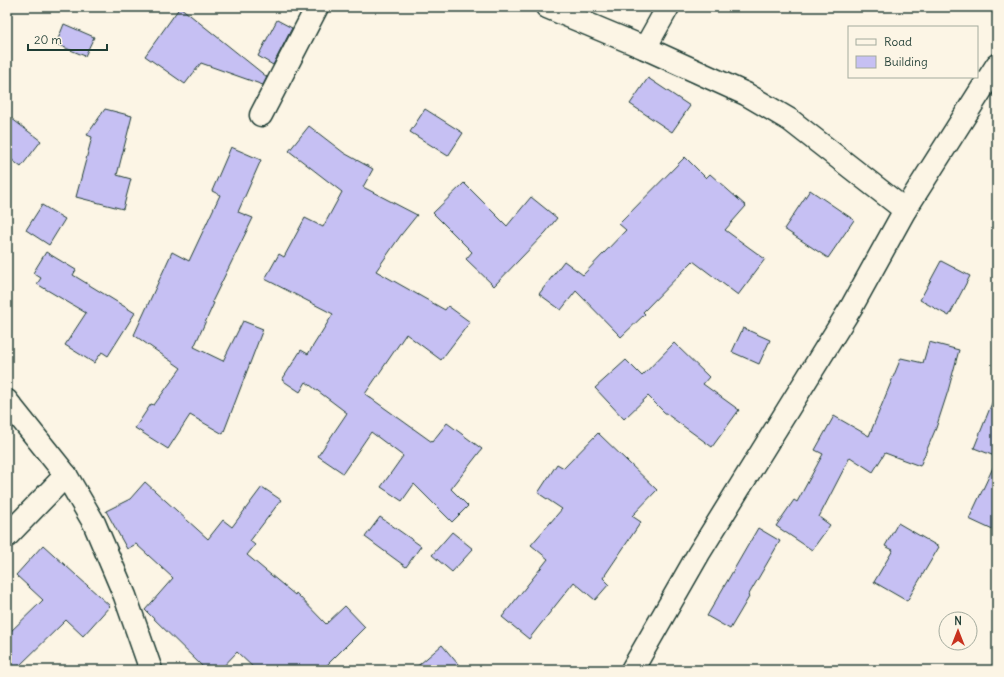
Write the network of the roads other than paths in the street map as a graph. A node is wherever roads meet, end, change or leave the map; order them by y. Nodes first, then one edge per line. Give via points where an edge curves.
1 (317, 7) edge
2 (547, 7) edge
3 (668, 7) edge
4 (644, 48) junction
5 (997, 65) edge
6 (261, 115) dead end
7 (905, 210) junction
8 (7, 401) edge
9 (66, 475) junction
10 (7, 536) edge
11 (151, 670) edge
12 (632, 670) edge

1 - 6 street
2 - 4 street
3 - 4 street
4 - 7 street via 746,94 790,120
5 - 7 street
7 - 12 street via 852,306 699,553
8 - 9 street
9 - 10 street
9 - 11 street via 94,523 125,596

